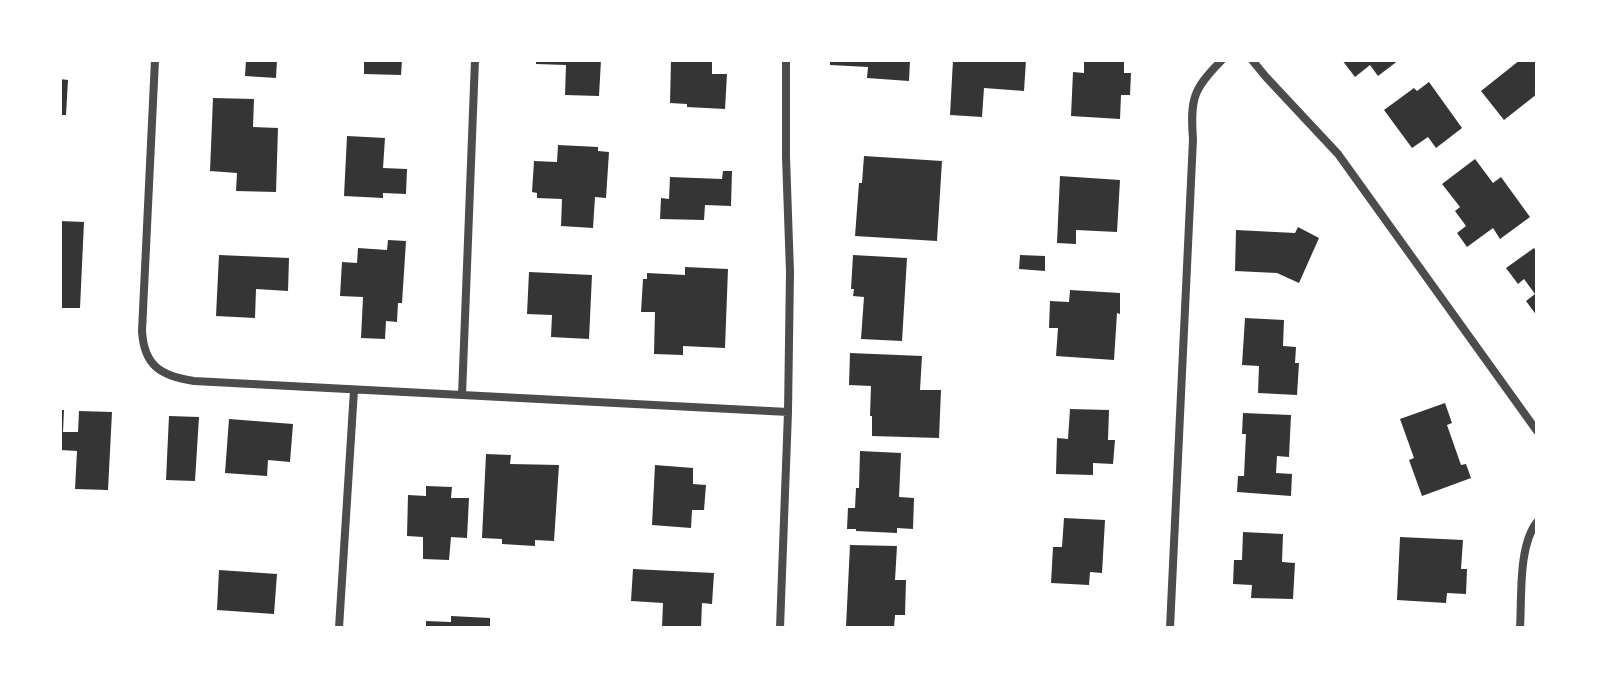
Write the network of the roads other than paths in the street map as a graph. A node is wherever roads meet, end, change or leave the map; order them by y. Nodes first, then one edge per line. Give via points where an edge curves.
1 (155, 60) edge
2 (475, 60) edge
3 (786, 60) edge
4 (1222, 60) edge
5 (1252, 60) edge
6 (354, 390) junction
7 (462, 395) junction
8 (788, 412) junction
9 (1537, 431) edge
10 (1537, 522) edge
11 (339, 628) edge
12 (780, 628) edge
13 (1170, 628) edge
14 (1520, 628) edge

1 - 6 street via 142,316 142,344 151,364 194,381
2 - 7 street
3 - 8 street
4 - 13 street via 1198,88 1191,110
5 - 9 street via 1338,154
6 - 7 street
6 - 11 street
7 - 8 street
8 - 12 street
10 - 14 street via 1525,550

